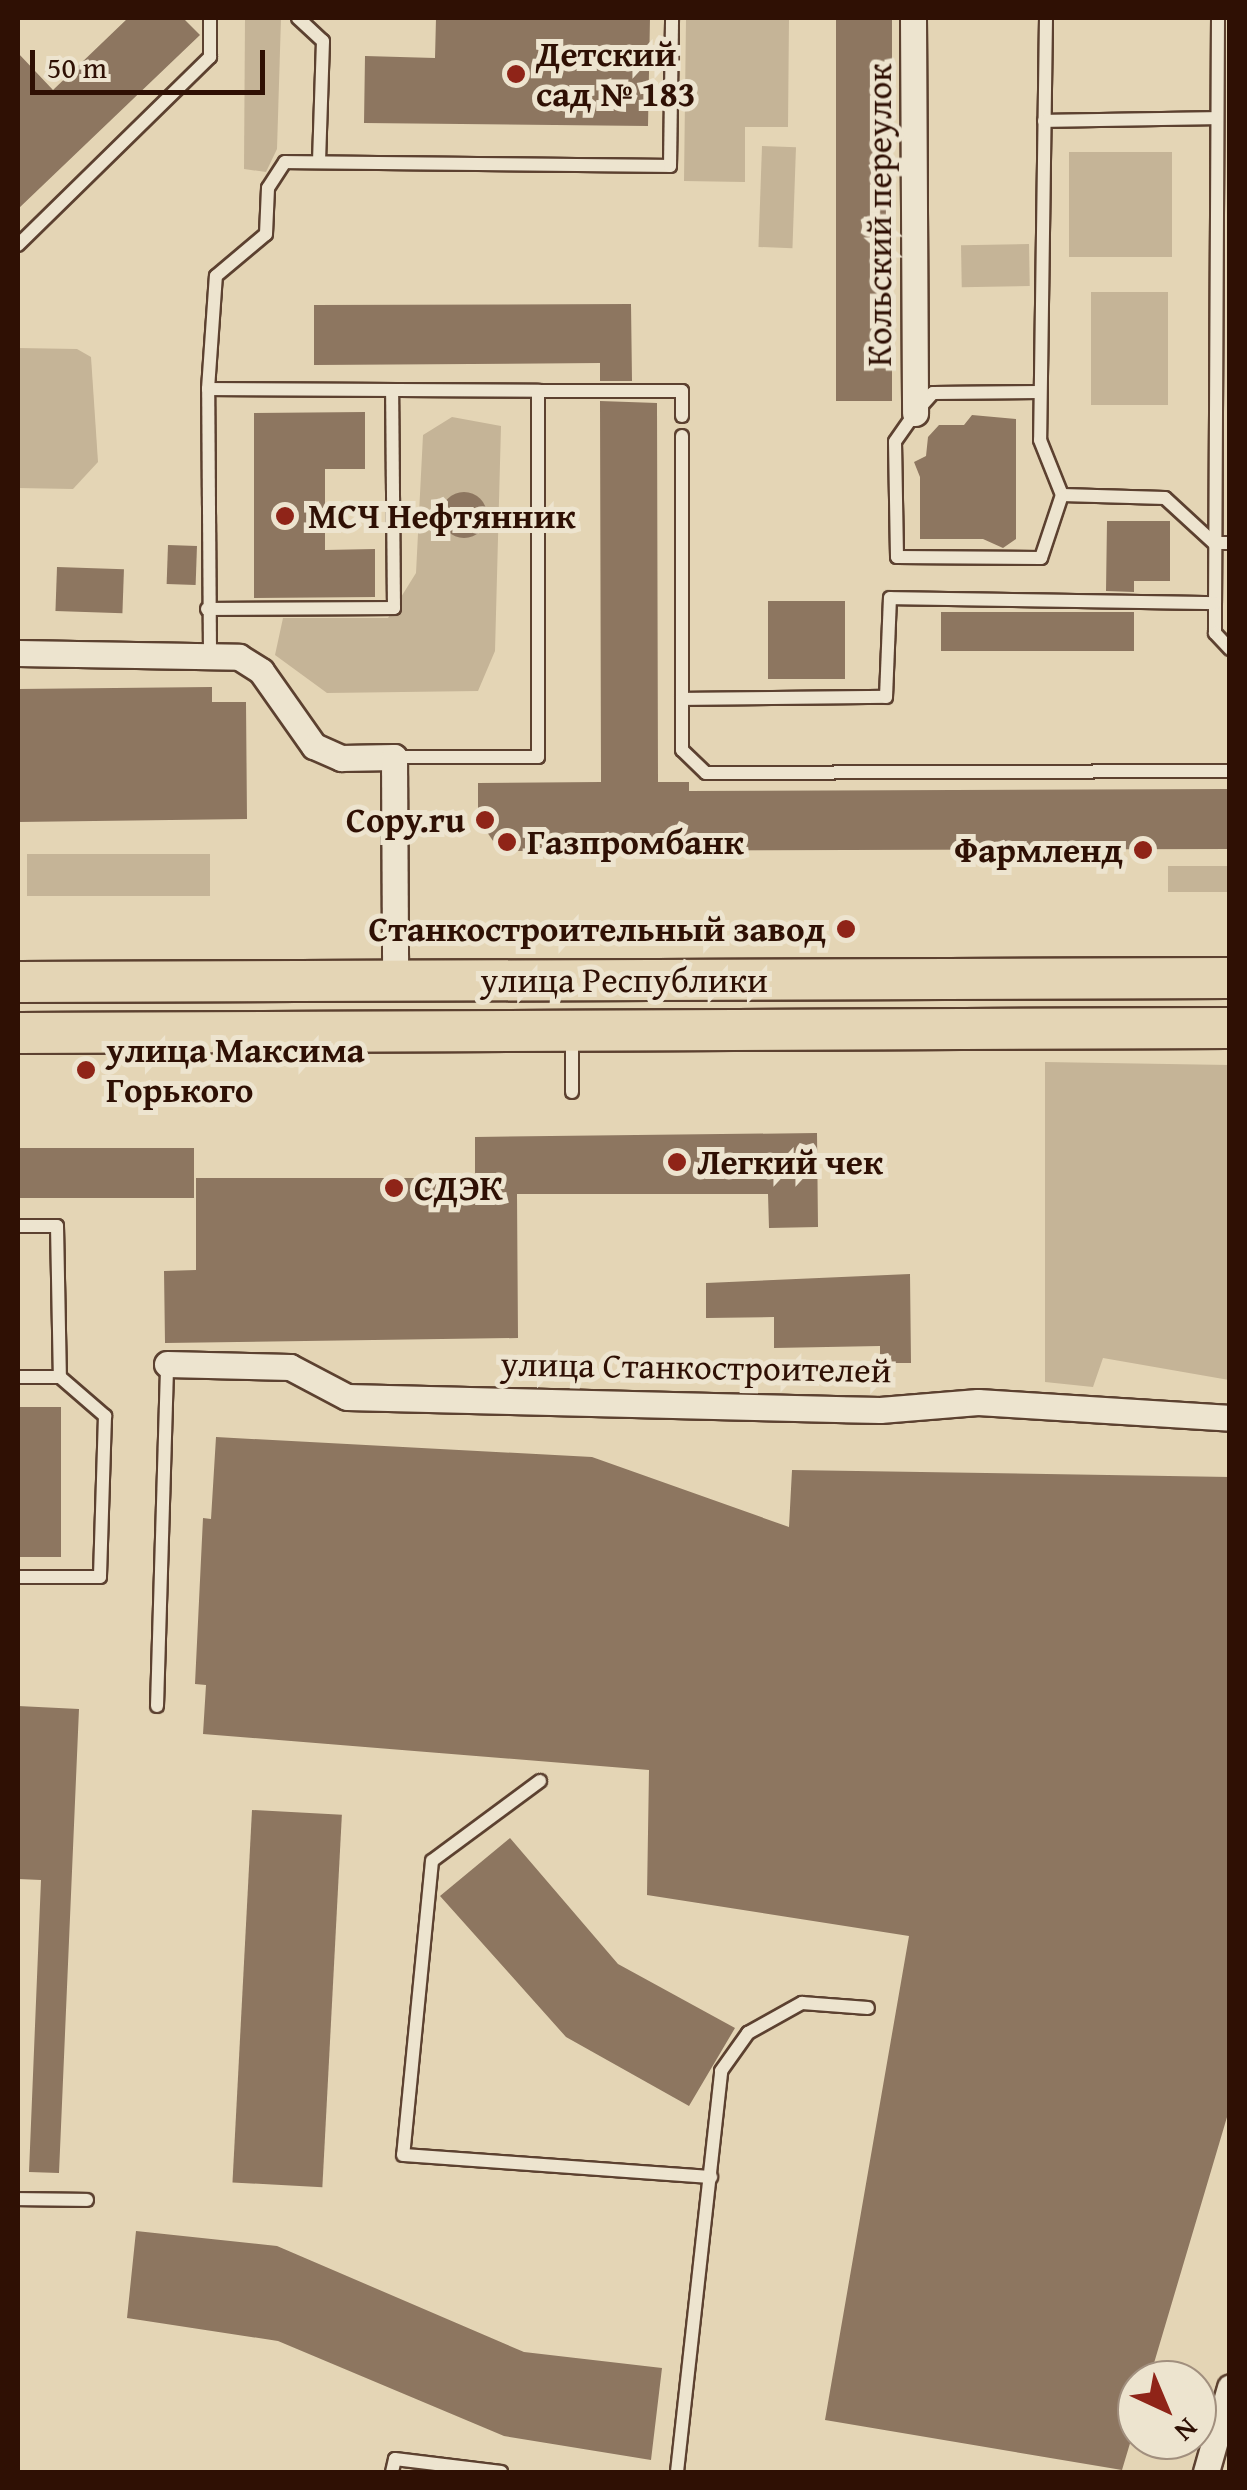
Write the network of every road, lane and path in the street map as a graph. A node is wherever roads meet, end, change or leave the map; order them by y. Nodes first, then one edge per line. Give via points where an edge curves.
1 (210, 18) edge
2 (298, 18) edge
3 (672, 18) edge
4 (913, 18) edge
5 (1046, 18) edge
6 (1218, 18) edge
7 (1217, 118) junction
8 (1044, 121) junction
9 (319, 161) junction
10 (18, 245) edge
11 (208, 389) junction
12 (392, 390) junction
13 (538, 392) junction
14 (1040, 392) junction
15 (915, 413) junction
16 (682, 416) dead end
17 (682, 436) dead end
18 (1062, 496) junction
19 (1214, 543) junction
20 (1230, 543) edge
21 (1215, 603) junction
22 (207, 608) junction
23 (1230, 649) edge
24 (18, 652) edge
25 (210, 652) junction
26 (682, 699) junction
27 (394, 758) junction
28 (1230, 771) edge
29 (1230, 978) edge
30 (395, 981) junction
31 (18, 982) edge
32 (1230, 1028) edge
33 (572, 1030) junction
34 (18, 1032) edge
35 (572, 1092) dead end
36 (18, 1226) edge
37 (168, 1364) joint
38 (18, 1377) edge
39 (60, 1377) junction
40 (1230, 1418) edge
41 (18, 1577) edge
42 (157, 1706) dead end
43 (540, 1781) dead end
44 (868, 2008) dead end
45 (710, 2177) junction
46 (18, 2199) edge
47 (87, 2200) dead end
48 (1230, 2388) edge
49 (392, 2472) edge
50 (500, 2472) edge
51 (677, 2472) edge
52 (1206, 2472) edge

1 - 10 lane via 210,58
2 - 9 lane via 323,40
3 - 9 lane via 670,166
4 - 15 street, Кольский переулок
5 - 8 lane
6 - 7 lane
7 - 8 lane
7 - 19 lane
8 - 14 lane
9 - 11 lane via 285,162 268,188 266,234 216,276
11 - 12 lane
11 - 22 lane
12 - 13 lane
12 - 22 lane via 394,608
13 - 16 lane via 682,391
13 - 27 lane via 538,757
14 - 15 lane via 934,394
14 - 18 lane via 1040,440
15 - 18 lane via 896,442 896,556 1041,558
17 - 26 lane
18 - 19 lane via 1164,498
19 - 20 lane
19 - 21 lane
21 - 23 lane via 1215,633
21 - 26 lane via 890,598 886,698
22 - 25 lane
24 - 25 street
25 - 27 street via 239,656 261,670 314,746 341,758
26 - 28 lane via 682,750 706,773
27 - 30 street
29 - 30 main road, улица Республики
30 - 31 main road, улица Республики
32 - 33 main road, улица Республики
33 - 34 main road, улица Республики
33 - 35 lane
36 - 39 lane via 56,1226
37 - 40 street, улица Станкостроителей via 290,1366 347,1398 880,1410 978,1402
37 - 42 lane
38 - 39 lane
39 - 41 lane via 105,1416 100,1577
43 - 45 lane via 432,1861 403,2155
44 - 45 lane via 802,2003 748,2033 721,2071
45 - 51 lane
46 - 47 lane
48 - 52 street
49 - 50 lane via 396,2459

